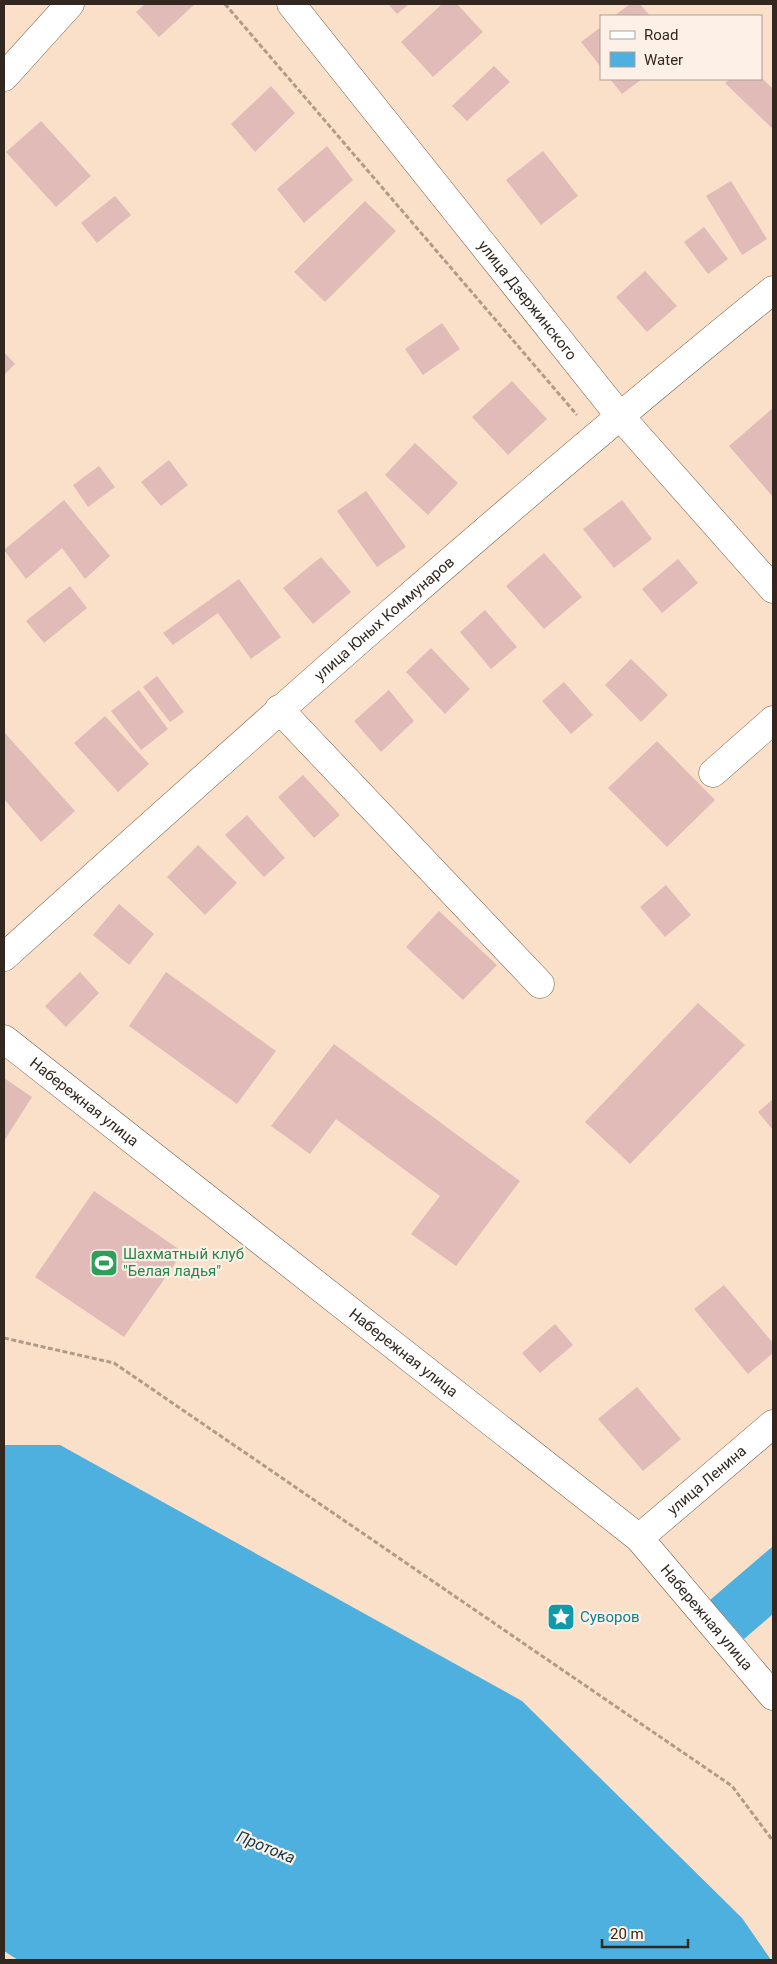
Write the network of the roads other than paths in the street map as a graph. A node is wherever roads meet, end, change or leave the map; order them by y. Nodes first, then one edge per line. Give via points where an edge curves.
1 (70, 4) edge
2 (291, 4) edge
3 (4, 76) edge
4 (773, 290) edge
5 (619, 415) junction
6 (773, 589) edge
7 (279, 709) junction
8 (773, 720) edge
9 (713, 773) dead end
10 (4, 958) edge
11 (540, 984) dead end
12 (4, 1038) edge
13 (773, 1424) edge
14 (639, 1538) junction
15 (773, 1696) edge

1 - 3 street
2 - 5 street, улица Дзержинского
4 - 5 street, улица Юных Коммунаров
5 - 6 street, улица Дзержинского
5 - 7 street, улица Юных Коммунаров
7 - 10 street, улица Юных Коммунаров
7 - 11 street
8 - 9 street
12 - 14 street, Набережная улица
13 - 14 street, улица Ленина
14 - 15 street, Набережная улица

